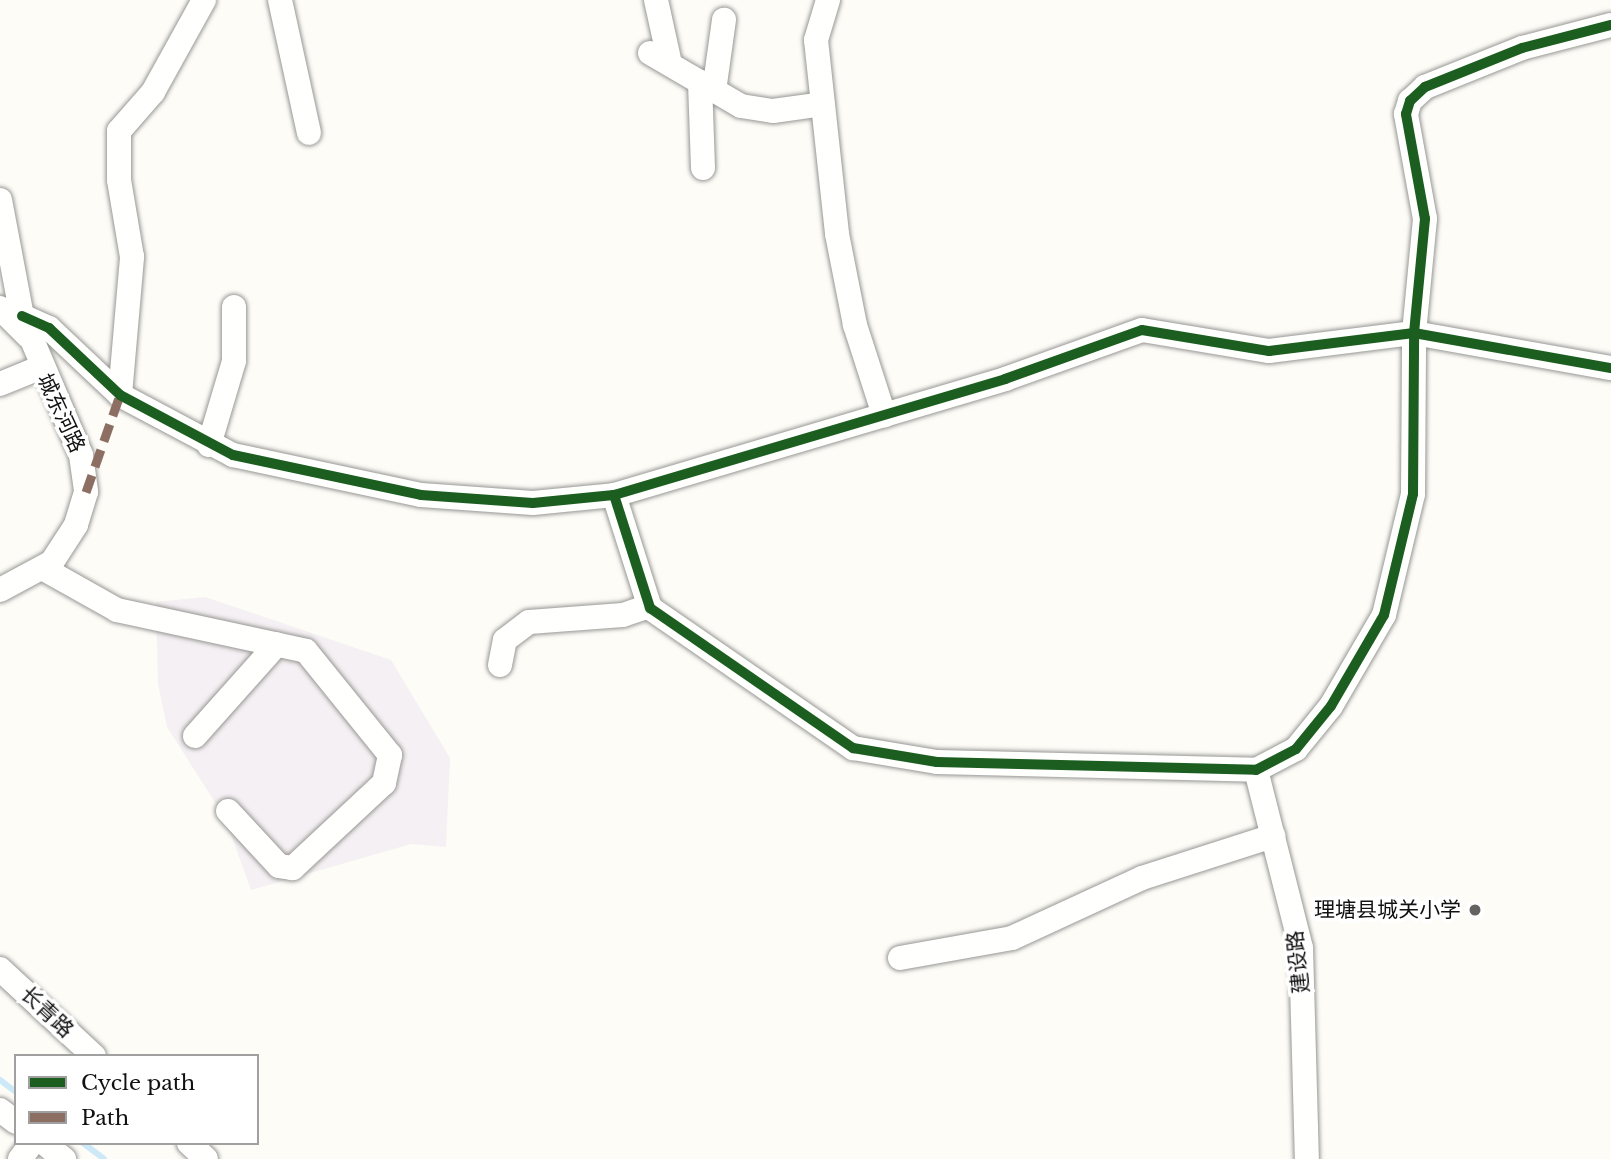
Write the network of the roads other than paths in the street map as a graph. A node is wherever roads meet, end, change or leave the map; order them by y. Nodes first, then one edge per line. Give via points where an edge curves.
1 (204, 0) edge
2 (280, 0) edge
3 (656, 0) edge
4 (828, 0) edge
5 (724, 20) dead end
6 (1611, 25) edge
7 (707, 87) junction
8 (823, 104) junction
9 (309, 133) dead end
10 (703, 168) dead end
11 (0, 200) edge
12 (234, 307) dead end
13 (17, 320) edge
14 (1414, 333) junction
15 (39, 368) junction
16 (1611, 368) edge
17 (0, 384) edge
18 (120, 395) junction
19 (884, 415) junction
20 (209, 446) junction
21 (614, 495) junction
22 (44, 569) junction
23 (0, 590) edge
24 (649, 606) junction
25 (277, 643) junction
26 (500, 665) dead end
27 (195, 736) dead end
28 (1256, 771) junction
29 (228, 811) dead end
30 (1273, 836) junction
31 (900, 958) dead end
32 (0, 969) edge
33 (92, 1054) edge
34 (46, 1145) edge
35 (191, 1145) edge
36 (64, 1159) edge
37 (206, 1159) edge
38 (1307, 1159) edge

1 - 18 street via 153,92 119,131 119,180 132,257
2 - 9 street
3 - 7 street via 659,56
4 - 8 street via 816,24
5 - 7 street
6 - 14 street via 1522,48 1415,93 1406,114 1425,219
7 - 8 street via 754,109
7 - 10 street
8 - 19 street via 845,279
11 - 13 street, 城东河路
12 - 20 street via 234,362
13 - 15 street, 城东河路
13 - 18 street via 48,328
14 - 16 street
14 - 19 street via 1269,351 1142,330
14 - 28 street via 1413,494 1384,615 1331,706 1296,749
15 - 17 street
15 - 22 street, 城东河路 via 86,472 76,525
18 - 20 street
19 - 21 street
20 - 21 street via 421,495 533,503
21 - 24 street
22 - 23 street, 城东河路
22 - 25 street via 117,610
24 - 26 street via 622,615 529,622 505,640
24 - 28 street via 853,748 937,762
25 - 27 street
25 - 29 street via 316,658 388,750 391,771 293,868 279,866
28 - 30 street, 建设路
30 - 31 street via 1142,878 1012,938
30 - 38 street, 建设路 via 1301,948
32 - 33 street, 长青路
34 - 36 street
35 - 37 street

